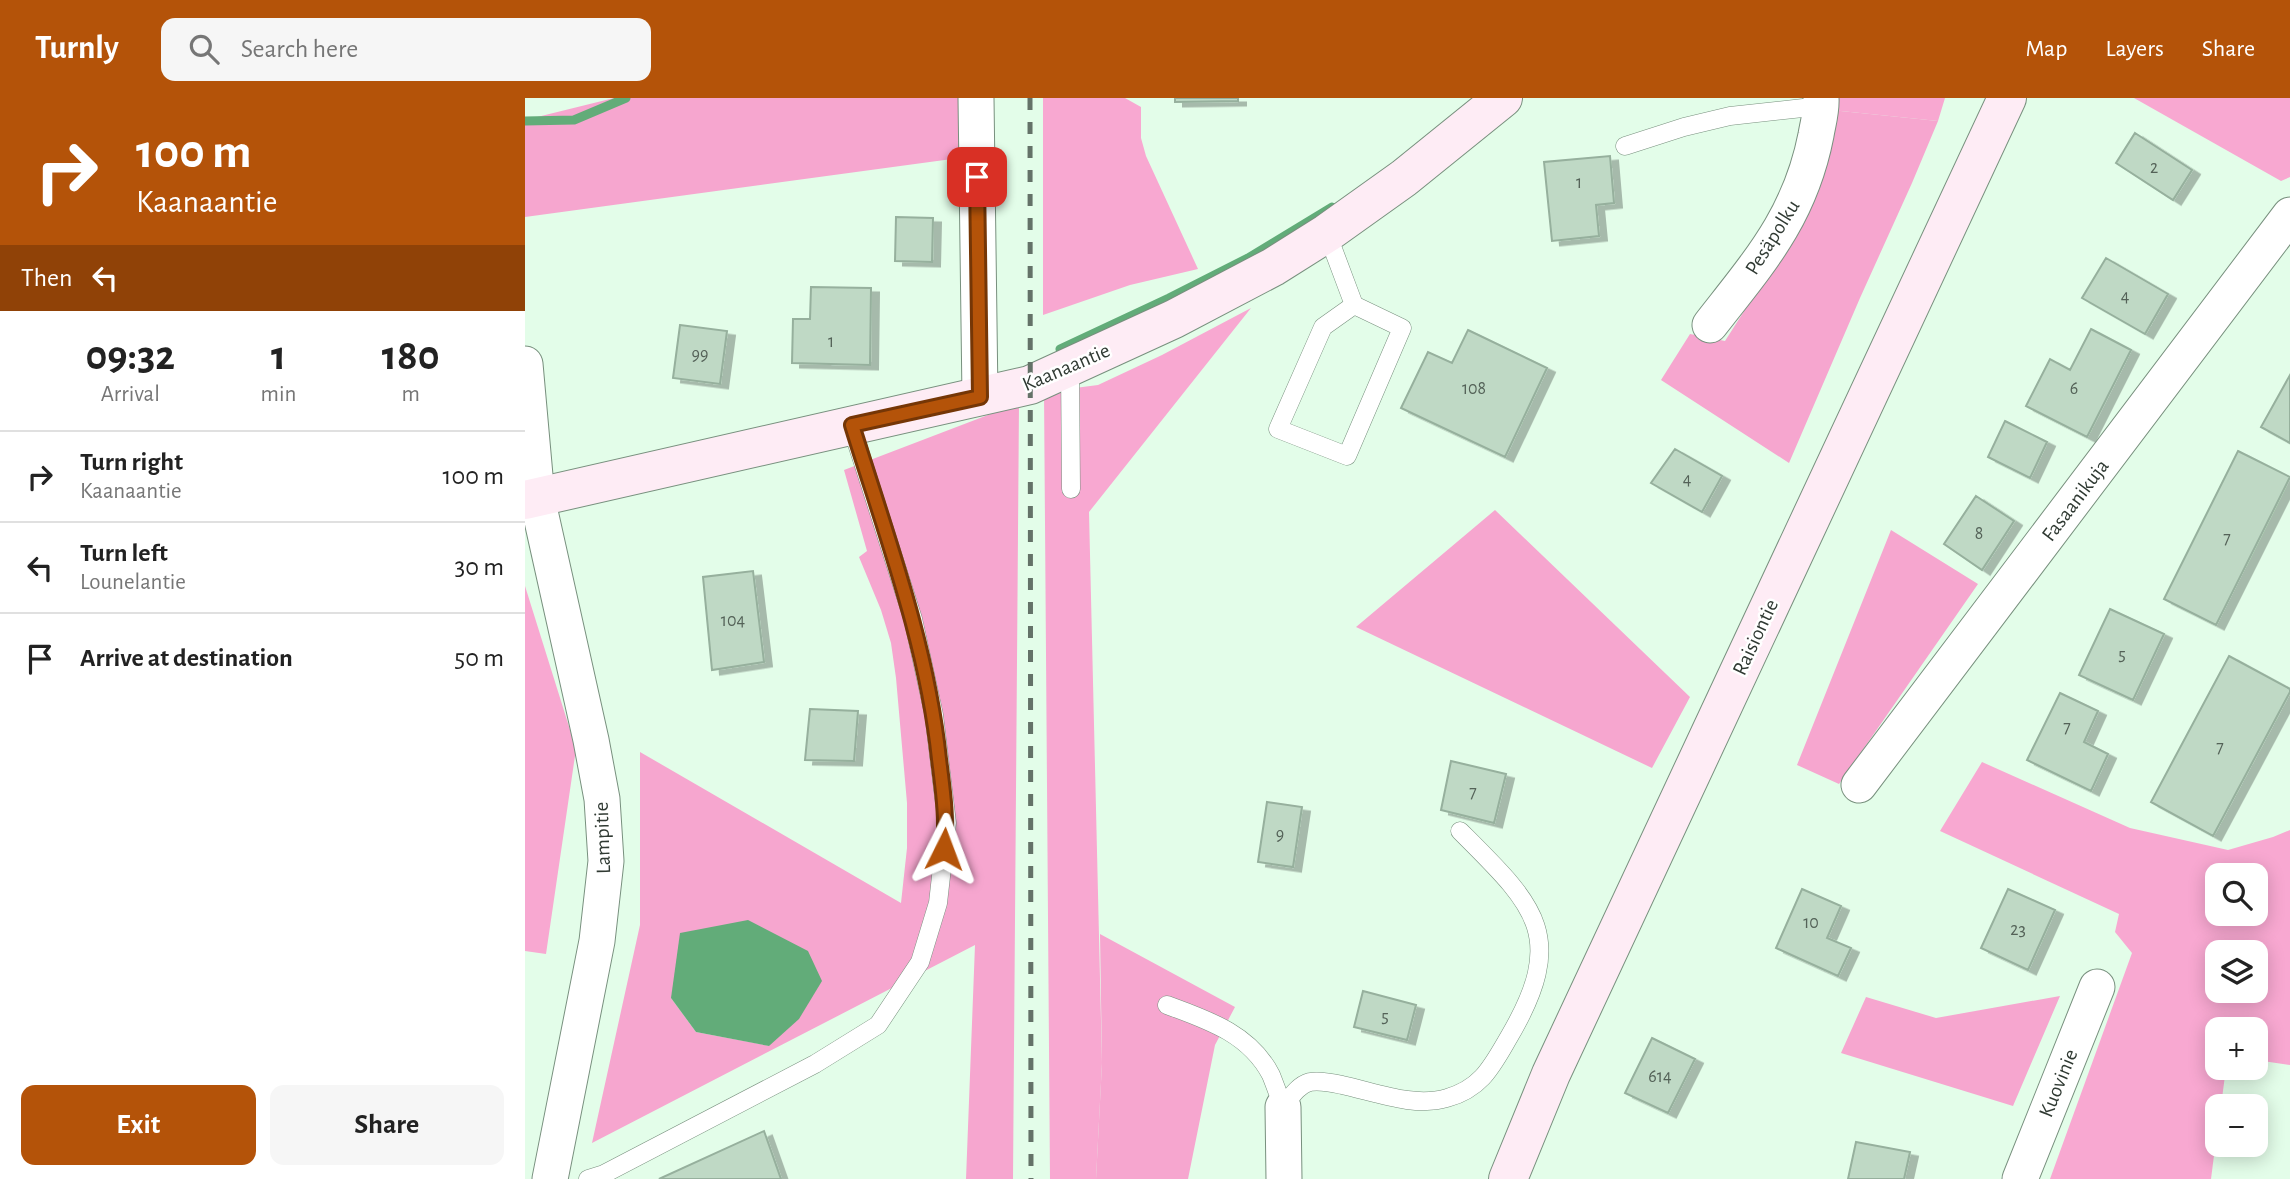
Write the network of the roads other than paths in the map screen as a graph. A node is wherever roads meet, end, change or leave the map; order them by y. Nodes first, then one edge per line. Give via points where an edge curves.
1 (976, 98) edge
2 (1503, 98) edge
3 (2007, 98) edge
4 (1821, 102) edge
5 (1625, 146) dead end
6 (2290, 215) edge
7 (1327, 233) junction
8 (1353, 305) junction
9 (1710, 326) dead end
10 (525, 363) edge
11 (1070, 366) junction
12 (980, 397) junction
13 (852, 425) junction
14 (1072, 489) dead end
15 (531, 499) edge
16 (1859, 785) dead end
17 (1460, 831) dead end
18 (2097, 987) dead end
19 (1167, 1005) dead end
20 (1283, 1107) junction
21 (550, 1179) edge
22 (588, 1179) edge
23 (1284, 1179) edge
24 (1508, 1179) edge
25 (2019, 1179) edge

1 - 12 street
2 - 7 main road, Kaanaantie
3 - 24 main road, Raisiontie via 1557,1062
4 - 5 lane via 1730,116
4 - 9 street, Pesäpolku via 1810,166 1793,210 1768,251
6 - 16 street, Fasaanikuja
7 - 8 lane
7 - 11 main road, Kaanaantie via 1188,313
8 - 8 lane via 1402,328 1347,456 1278,429 1323,327
10 - 15 street, Lampitie
11 - 12 main road, Kaanaantie via 1030,385
11 - 14 lane
12 - 13 main road, Kaanaantie
13 - 15 main road, Kaanaantie
13 - 22 lane via 913,619 934,715 947,822 938,903 919,962 878,1025 815,1065
15 - 21 street, Lampitie via 591,740 602,799 606,861 597,941
17 - 20 lane via 1510,881 1532,913 1540,940 1539,970 1524,1012 1494,1063 1474,1087 1445,1099 1416,1101 1310,1082 1295,1091
18 - 25 street, Kuovinie
19 - 20 lane via 1215,1022 1247,1044 1269,1073
20 - 23 street

